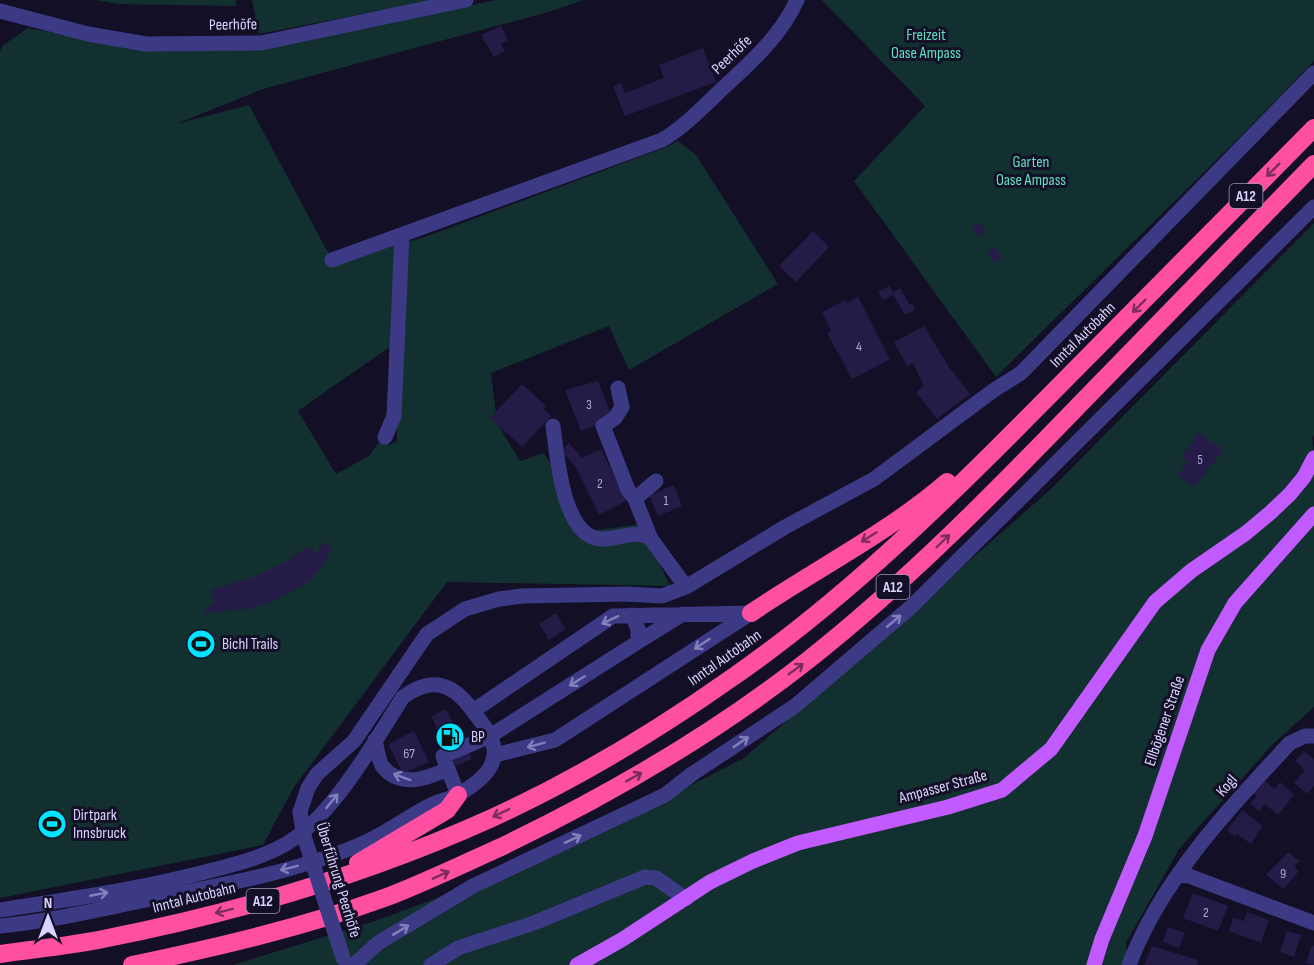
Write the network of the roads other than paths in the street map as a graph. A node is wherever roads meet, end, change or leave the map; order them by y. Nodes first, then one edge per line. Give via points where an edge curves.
1 (466, 0) edge
2 (797, 0) edge
3 (0, 11) edge
4 (1314, 73) edge
5 (1314, 128) edge
6 (1314, 164) edge
7 (1314, 207) edge
8 (402, 235) junction
9 (332, 260) dead end
10 (618, 388) dead end
11 (553, 426) dead end
12 (385, 436) dead end
13 (1314, 458) edge
14 (987, 459) junction
15 (656, 481) dead end
16 (635, 499) junction
17 (1314, 514) edge
18 (651, 538) junction
19 (686, 587) junction
20 (638, 594) junction
21 (751, 613) junction
22 (683, 614) junction
23 (635, 615) junction
24 (638, 642) junction
25 (473, 711) junction
26 (490, 736) junction
27 (1314, 736) edge
28 (375, 740) junction
29 (495, 754) junction
30 (448, 769) junction
31 (458, 795) junction
32 (1179, 875) junction
33 (340, 877) junction
34 (686, 899) junction
35 (0, 910) edge
36 (1314, 923) edge
37 (0, 926) edge
38 (0, 954) edge
39 (348, 962) edge
40 (132, 965) edge
41 (431, 965) edge
42 (577, 965) edge
43 (1094, 965) edge
44 (1129, 965) edge

1 - 3 street, Peerhöfe via 261,43 146,44 88,34
2 - 8 street, Peerhöfe via 768,45 681,129 643,148
4 - 19 street via 1021,373 874,479
5 -> 14 highway, Inntal Autobahn / A12
40 -> 6 highway, A12 via 310,922 387,897 557,820 670,757 807,660 907,576 1004,483
39 -> 7 street via 473,886 666,795 795,706 912,606
8 - 9 street, Peerhöfe
8 - 12 street via 394,416
10 - 16 street via 622,407 603,426
11 - 18 street via 564,492 582,531 600,539 645,534
13 - 34 main road, Ampasser Straße via 1304,477 1270,513 1155,602 1051,749 1002,790 798,843 710,882
14 -> 21 highway via 961,469 929,497
14 -> 33 highway, Inntal Autobahn / A12 via 892,550 797,629 659,726 492,818
15 - 16 street
16 - 18 street
17 - 43 main road, Ellbögener Straße via 1235,603 1208,650 1145,836
18 - 19 street
19 - 20 street via 662,596
20 - 23 street
20 - 39 street, Überführung Peerhöfe, bridge via 499,599 465,609 427,634 354,741 317,774 300,812 304,836
21 - 22 street
21 -> 29 street via 555,740
22 - 23 street
22 - 24 street
23 - 24 street
23 -> 25 street via 613,616
24 -> 26 street
25 - 26 street
25 - 28 street via 447,687 421,687 403,698
26 - 29 street
26 - 30 street via 443,756
27 - 32 street, Kogl via 1290,743 1217,825
30 -> 28 street via 412,781 398,778 382,766
35 -> 28 street via 164,882 240,863 279,848 297,837 332,803
29 - 31 street via 489,770
30 - 31 street
31 - 33 highway via 447,810 365,857
31 -> 37 street via 434,803 368,841 303,865 211,887
32 - 36 street
32 - 44 street, Kogl via 1137,942
33 -> 38 highway, Inntal Autobahn / A12 via 184,921 100,940
34 - 41 street via 656,878 645,877 534,923 458,948
34 - 42 main road, Ampasser Straße

